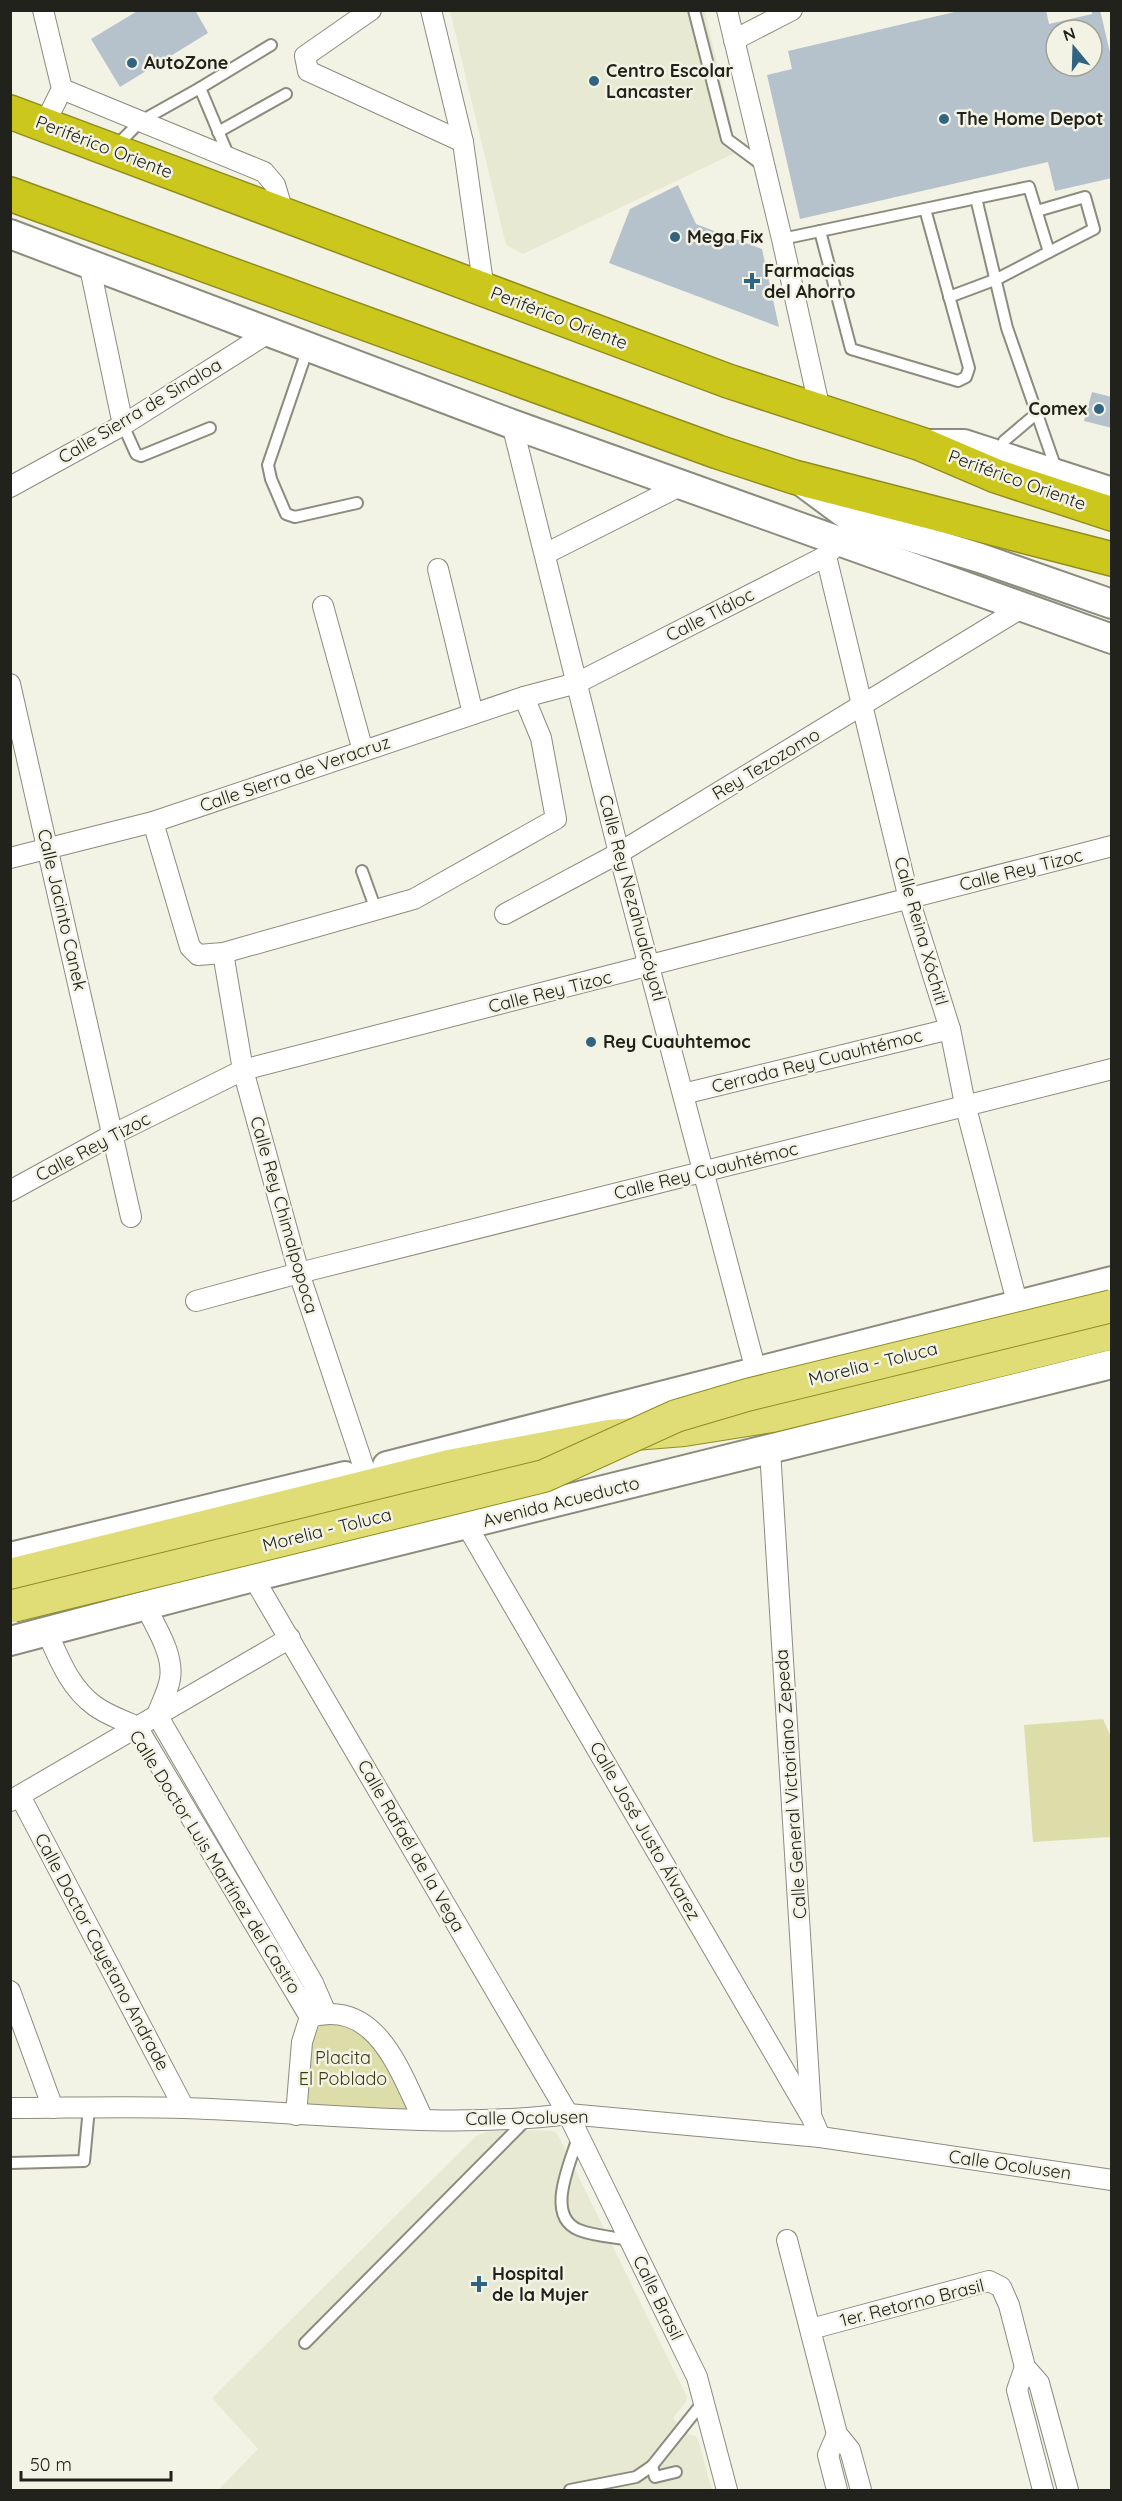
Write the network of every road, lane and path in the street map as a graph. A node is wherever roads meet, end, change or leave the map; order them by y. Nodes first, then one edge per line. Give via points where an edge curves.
1 (43, 10) edge
2 (371, 10) edge
3 (431, 10) edge
4 (694, 10) edge
5 (727, 10) edge
6 (792, 10) edge
7 (734, 40) junction
8 (271, 45) dead end
9 (200, 88) junction
10 (62, 89) junction
11 (286, 94) dead end
12 (10, 112) edge
13 (141, 121) junction
14 (44, 125) junction
15 (218, 132) junction
16 (463, 142) junction
17 (112, 150) junction
18 (229, 157) junction
19 (765, 167) junction
20 (10, 194) edge
21 (976, 198) junction
22 (925, 209) junction
23 (1037, 211) junction
24 (284, 215) junction
25 (820, 231) junction
26 (10, 234) edge
27 (782, 239) junction
28 (1049, 252) junction
29 (89, 262) junction
30 (997, 279) junction
31 (484, 290) junction
32 (949, 297) junction
33 (268, 333) junction
34 (309, 348) junction
35 (820, 410) junction
36 (1036, 414) junction
37 (512, 424) junction
38 (123, 425) junction
39 (210, 428) dead end
40 (1004, 441) junction
41 (921, 444) junction
42 (964, 444) junction
43 (1053, 460) junction
44 (794, 477) junction
45 (1112, 481) edge
46 (682, 485) junction
47 (10, 487) edge
48 (1112, 492) edge
49 (357, 503) dead end
50 (1112, 514) edge
51 (840, 539) junction
52 (545, 554) junction
53 (1112, 559) edge
54 (438, 569) dead end
55 (1112, 604) edge
56 (323, 606) dead end
57 (1023, 607) junction
58 (1112, 639) edge
59 (577, 683) junction
60 (10, 684) edge
61 (524, 697) junction
62 (863, 705) junction
63 (473, 714) junction
64 (363, 751) junction
65 (153, 822) junction
66 (1112, 846) edge
67 (48, 849) junction
68 (619, 853) junction
69 (10, 858) edge
70 (362, 871) dead end
71 (909, 899) junction
72 (376, 910) junction
73 (505, 914) dead end
74 (223, 953) junction
75 (650, 967) junction
76 (950, 1029) junction
77 (1112, 1069) edge
78 (243, 1070) junction
79 (683, 1094) junction
80 (965, 1104) junction
81 (112, 1135) junction
82 (702, 1172) junction
83 (10, 1191) edge
84 (131, 1217) dead end
85 (299, 1273) junction
86 (1112, 1281) edge
87 (196, 1301) dead end
88 (1018, 1306) junction
89 (1112, 1306) edge
90 (1112, 1333) edge
91 (1112, 1364) edge
92 (756, 1371) junction
93 (770, 1450) junction
94 (365, 1471) junction
95 (467, 1526) junction
96 (10, 1557) edge
97 (10, 1575) edge
98 (253, 1577) junction
99 (11, 1603) edge
100 (146, 1607) junction
101 (27, 1637) edge
102 (290, 1638) junction
103 (157, 1715) junction
104 (136, 1727) junction
105 (15, 1798) edge
106 (10, 1991) edge
107 (318, 2015) junction
108 (10, 2108) edge
109 (53, 2108) junction
110 (89, 2108) junction
111 (184, 2108) junction
112 (568, 2114) junction
113 (296, 2115) junction
114 (812, 2118) junction
115 (423, 2119) junction
116 (527, 2119) junction
117 (578, 2135) junction
118 (820, 2137) junction
119 (10, 2163) edge
120 (1112, 2180) edge
121 (787, 2240) dead end
122 (630, 2241) junction
123 (811, 2329) junction
124 (305, 2343) dead end
125 (1025, 2367) junction
126 (703, 2402) junction
127 (837, 2434) junction
128 (652, 2466) junction
129 (676, 2472) dead end
130 (570, 2490) edge
131 (727, 2490) edge
132 (837, 2490) edge
133 (861, 2490) edge
134 (1042, 2490) edge
135 (1068, 2490) edge

1 - 10 street
2 - 16 street via 305,56 308,71
3 - 16 street
4 - 19 lane via 727,139
5 - 7 street
6 - 7 street
7 - 19 street
8 - 9 lane
9 - 13 lane
9 - 15 lane
10 - 13 street
10 - 14 street
11 - 15 lane
12 - 14 highway, Periférico Oriente
13 - 17 lane
13 - 18 street
14 - 17 highway, Periférico Oriente
15 - 18 lane
16 - 31 street
17 - 24 highway, Periférico Oriente
18 - 24 street via 271,178
19 - 27 street
20 - 44 highway
21 - 22 lane
21 - 23 lane via 1029,187
21 - 30 lane
22 - 25 lane
22 - 32 lane
23 - 28 lane
23 - 28 lane via 1085,197 1094,229
24 - 31 highway, Periférico Oriente
25 - 27 lane
25 - 32 lane via 851,349 958,381 966,377 969,368
26 - 29 street
27 - 35 street
28 - 30 lane
29 - 33 street
29 - 38 street
30 - 32 lane
30 - 36 lane via 1007,328
31 - 35 highway, Periférico Oriente via 728,381
33 - 34 street
33 - 38 street, Calle Sierra de Sinaloa
34 - 37 street
34 - 49 lane via 268,465 271,479 286,514 296,517
35 - 41 highway, Periférico Oriente
36 - 40 lane
36 - 43 lane
37 - 46 street
37 - 52 street, Calle Rey Nezahualcóyotl
38 - 39 lane via 136,454 141,456
38 - 47 street, Calle Sierra de Sinaloa
40 - 42 street
40 - 43 street
41 - 42 street
41 - 50 highway, Periférico Oriente via 996,476
42 - 48 street
43 - 45 street
44 - 51 street
44 - 53 highway
46 - 51 street
46 - 52 street
51 - 55 street via 980,558
51 - 57 street
51 - 59 street, Calle Tláloc
51 - 62 street, Calle Reina Xóchitl
52 - 59 street, Calle Rey Nezahualcóyotl
54 - 63 street
56 - 64 street
57 - 58 street
57 - 62 street, Rey Tezozomo
59 - 61 street, Calle Sierra de Veracruz
59 - 68 street, Calle Rey Nezahualcóyotl
60 - 67 street, Calle Jacinto Canek
61 - 63 street, Calle Sierra de Veracruz
61 - 72 street via 541,738 556,819 414,899
62 - 68 street, Rey Tezozomo
62 - 71 street, Calle Reina Xóchitl
63 - 64 street, Calle Sierra de Veracruz
64 - 65 street, Calle Sierra de Veracruz
65 - 67 street, Calle Sierra de Veracruz
65 - 74 street via 190,947 198,955
66 - 71 street, Calle Rey Tizoc
67 - 69 street, Calle Sierra de Veracruz
67 - 81 street, Calle Jacinto Canek
68 - 73 street, Rey Tezozomo
68 - 75 street, Calle Rey Nezahualcóyotl
70 - 72 lane
71 - 75 street, Calle Rey Tizoc
71 - 76 street, Calle Reina Xóchitl
72 - 74 street
74 - 78 street, Calle Rey Chimalpopoca
75 - 78 street, Calle Rey Tizoc
75 - 79 street, Calle Rey Nezahualcóyotl
76 - 79 street, Cerrada Rey Cuauhtémoc
76 - 80 street, Calle Reina Xóchitl
77 - 80 street, Calle Rey Cuauhtémoc
78 - 81 street, Calle Rey Tizoc
78 - 85 street, Calle Rey Chimalpopoca
79 - 82 street, Calle Rey Nezahualcóyotl
80 - 82 street, Calle Rey Cuauhtémoc
80 - 88 street, Calle Reina Xóchitl
81 - 83 street, Calle Rey Tizoc
81 - 84 street, Calle Jacinto Canek
82 - 85 street, Calle Rey Cuauhtémoc
82 - 92 street, Calle Rey Nezahualcóyotl
85 - 87 street, Calle Rey Cuauhtémoc
85 - 94 street, Calle Rey Chimalpopoca
86 - 88 street
88 - 92 street
89 - 99 main road, Morelia - Toluca, bridge via 676,1416 544,1476
90 - 97 main road, Morelia - Toluca, bridge via 772,1416 684,1430 609,1436 449,1466
91 - 93 street, Avenida Acueducto
92 - 94 street
93 - 95 street, Avenida Acueducto
93 - 114 street, Calle General Victoriano Zepeda
94 - 96 street
95 - 98 street, Avenida Acueducto
95 - 114 street, Calle José Justo Álvarez
98 - 100 street, Avenida Acueducto
98 - 102 street, Calle Rafaél de la Vega
99 - 101 street, Calle Doctor Luis Martínez del Castro
100 - 101 street, Avenida Acueducto
100 - 103 street, Calle Doctor Luis Martínez del Castro via 170,1665 170,1680
101 - 104 street, Calle Doctor Luis Martínez del Castro via 95,1706
102 - 103 street
102 - 112 street, Calle Rafaél de la Vega
103 - 104 street
103 - 107 street, Calle Doctor Luis Martínez del Castro via 314,1983
104 - 105 street
104 - 107 street, Calle Doctor Luis Martínez del Castro
105 - 111 street, Calle Doctor Cayetano Andrade
106 - 109 street
107 - 113 street via 302,2042
107 - 115 street via 347,2015 375,2034 387,2047
108 - 109 street, Calle Ocolusen
109 - 110 street, Calle Ocolusen
110 - 111 street, Calle Ocolusen
110 - 119 lane via 84,2161
111 - 113 street, Calle Ocolusen
112 - 116 street, Calle Ocolusen
112 - 117 street, Calle Brasil
112 - 118 street, Calle Ocolusen
113 - 115 street, Calle Ocolusen
114 - 118 street, Calle José Justo Álvarez
115 - 116 street, Calle Ocolusen
116 - 124 lane
117 - 122 street, Calle Brasil
117 - 122 lane via 560,2200 562,2213 579,2230
118 - 120 street, Calle Ocolusen
121 - 123 street
122 - 126 street, Calle Brasil via 697,2377
123 - 125 street, 1er. Retorno Brasil via 989,2281 1000,2287 1009,2305
123 - 127 street
125 - 134 street, 1er. Retorno Brasil via 1017,2391
125 - 135 street, 1er. Retorno Brasil via 1040,2383
126 - 128 lane
126 - 131 street, Calle Brasil
127 - 132 street via 828,2455
127 - 133 street via 850,2450
128 - 129 lane via 655,2477
128 - 130 lane via 636,2477

